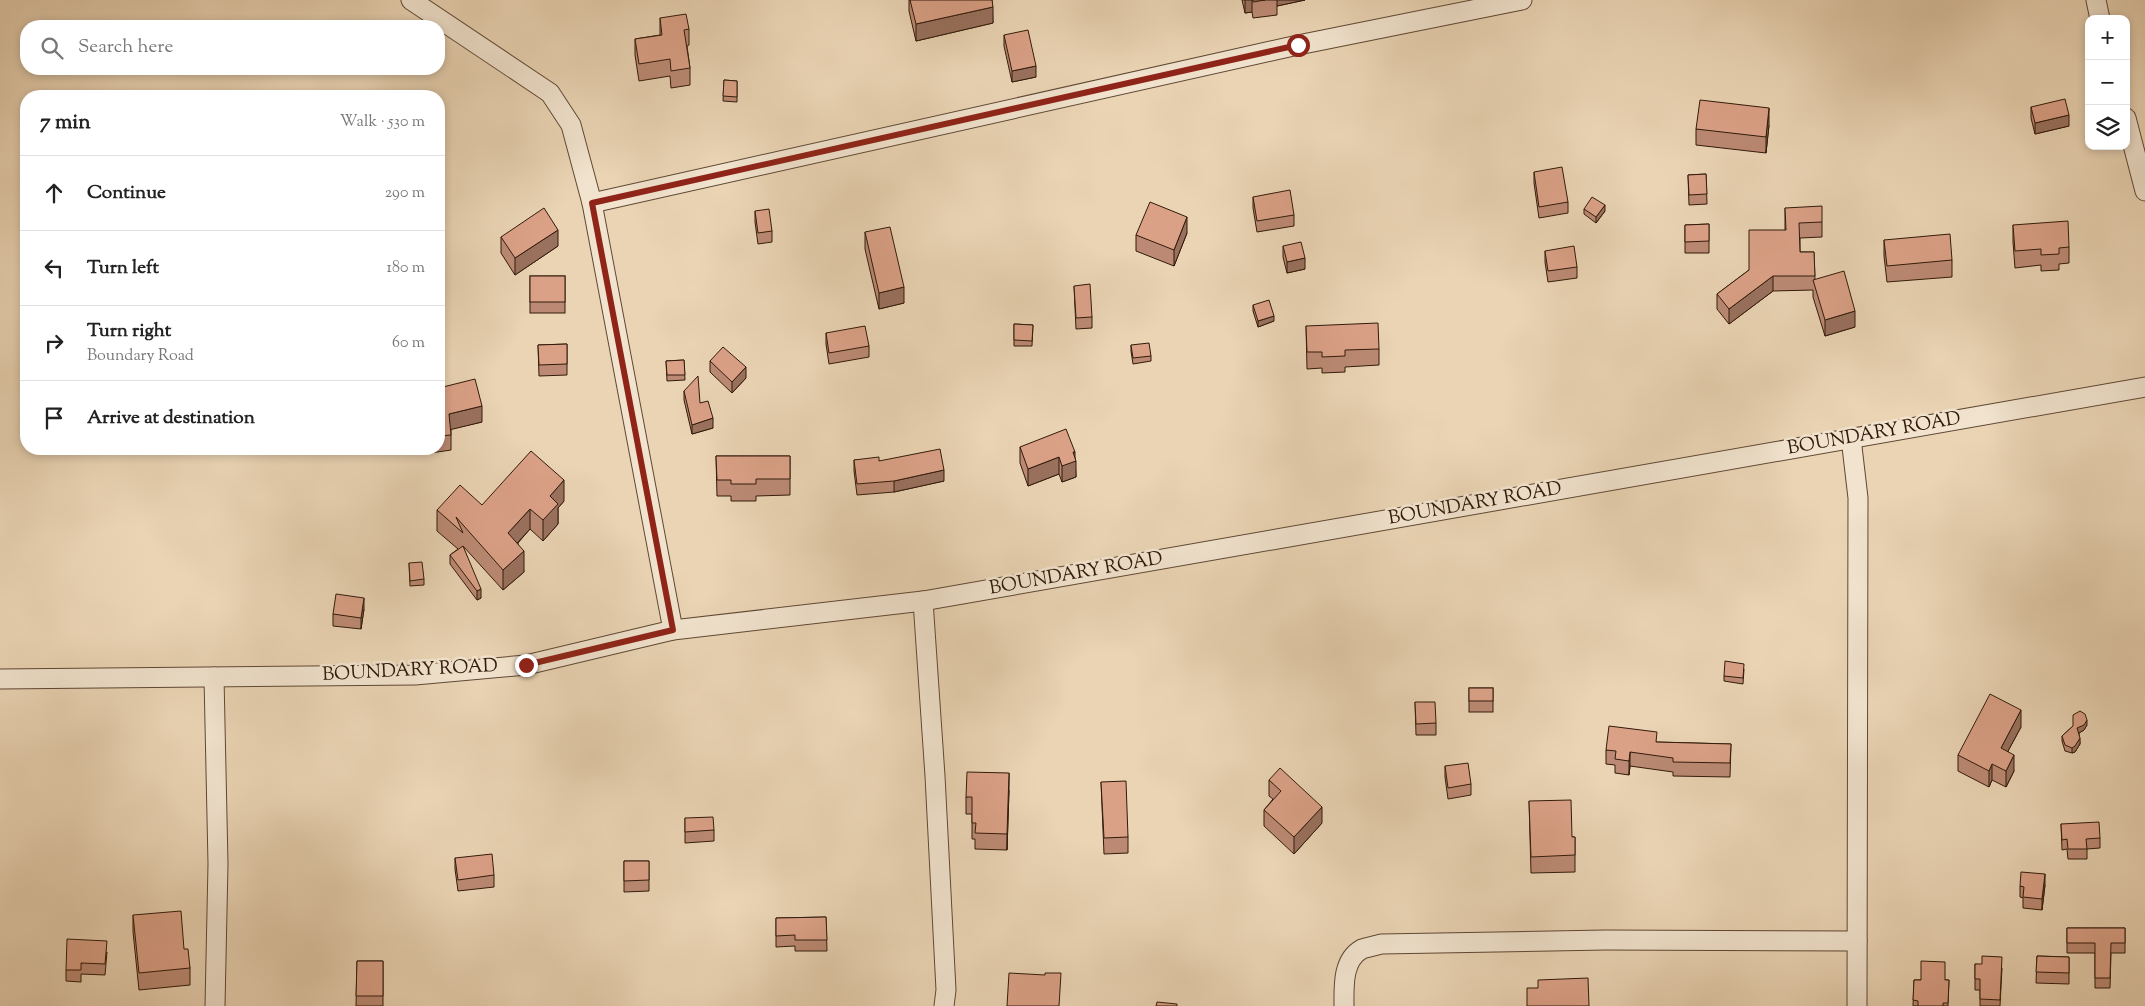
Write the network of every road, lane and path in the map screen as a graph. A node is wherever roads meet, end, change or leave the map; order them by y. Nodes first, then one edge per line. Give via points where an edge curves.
1 (411, 0) edge
2 (1522, 0) edge
3 (2096, 0) edge
4 (2099, 15) edge
5 (441, 20) edge
6 (445, 23) edge
7 (2130, 133) edge
8 (2145, 191) edge
9 (592, 203) junction
10 (2145, 387) edge
11 (1851, 438) junction
12 (923, 601) junction
13 (673, 630) junction
14 (214, 677) junction
15 (0, 679) edge
16 (1857, 941) junction
17 (215, 1006) edge
18 (944, 1006) edge
19 (1344, 1006) edge
20 (1858, 1006) edge

1 - 5 street
2 - 9 street via 1298,45
3 - 4 street
6 - 9 street via 550,93 571,126
7 - 8 street
9 - 13 street
10 - 11 street, BOUNDARY ROAD
11 - 12 street, BOUNDARY ROAD
11 - 16 street via 1858,498
12 - 13 street, BOUNDARY ROAD
12 - 18 street via 935,776 946,990
13 - 14 street, BOUNDARY ROAD via 526,665 415,674
14 - 15 street, BOUNDARY ROAD
14 - 17 street via 218,864
16 - 19 street via 1605,940 1381,944 1361,950 1349,962 1344,982
16 - 20 street

